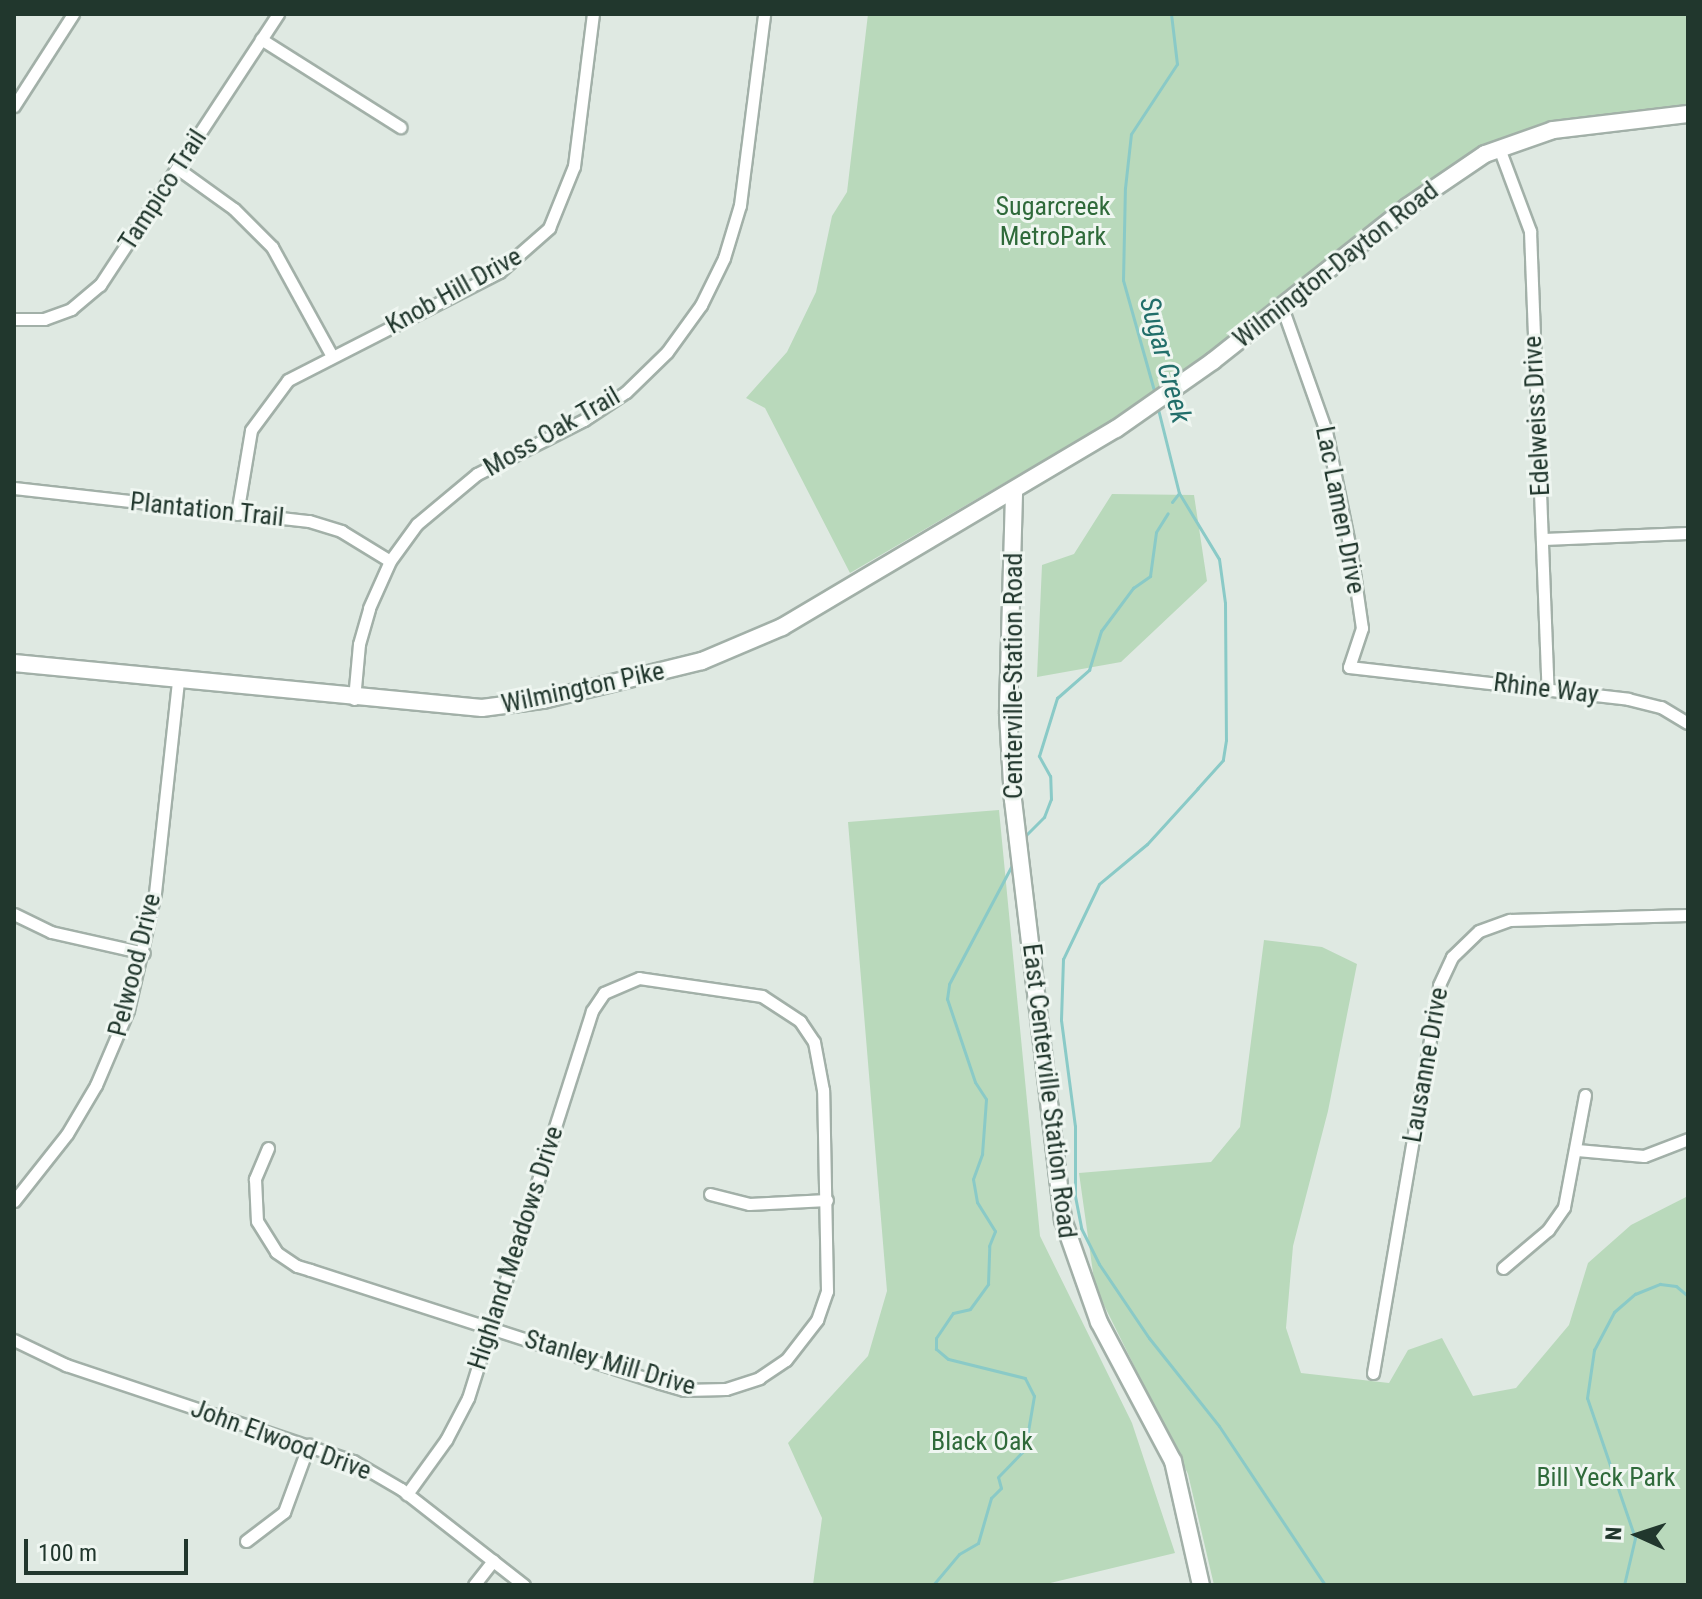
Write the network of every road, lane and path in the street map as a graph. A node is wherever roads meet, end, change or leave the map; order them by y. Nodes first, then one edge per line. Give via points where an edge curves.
1 (73, 14) edge
2 (278, 14) edge
3 (593, 14) edge
4 (764, 14) edge
5 (261, 39) junction
6 (14, 106) edge
7 (1688, 114) edge
8 (400, 127) dead end
9 (1499, 148) junction
10 (177, 168) junction
11 (1282, 307) junction
12 (14, 319) edge
13 (332, 356) junction
14 (14, 488) edge
15 (1014, 494) junction
16 (237, 514) junction
17 (1688, 533) edge
18 (1543, 539) junction
19 (390, 561) junction
20 (14, 663) edge
21 (1399, 673) joint
22 (178, 680) junction
23 (1548, 690) junction
24 (354, 699) junction
25 (1688, 723) edge
26 (1025, 901) joint
27 (14, 914) edge
28 (1688, 915) edge
29 (144, 953) junction
30 (604, 993) joint
31 (1585, 1095) dead end
32 (1688, 1139) edge
33 (268, 1148) dead end
34 (1577, 1150) junction
35 (710, 1194) dead end
36 (827, 1200) junction
37 (14, 1201) edge
38 (1503, 1268) dead end
39 (490, 1328) junction
40 (14, 1340) edge
41 (1373, 1373) dead end
42 (309, 1444) junction
43 (407, 1494) junction
44 (246, 1541) dead end
45 (493, 1561) junction
46 (474, 1585) edge
47 (524, 1585) edge
48 (1201, 1585) edge

1 - 6 street
2 - 5 street, Tampico Trail
3 - 13 street, Knob Hill Drive via 574,166 549,228 499,272
4 - 19 street, Moss Oak Trail via 740,205 724,258 692,320 647,373 608,405 452,491 417,524
5 - 8 street
5 - 10 street, Tampico Trail
7 - 9 street, Wilmington-Dayton Road via 1577,125
9 - 11 street, Wilmington-Dayton Road via 1407,207
9 - 18 street, Edelweiss Drive via 1530,231
10 - 12 street, Tampico Trail via 91,295 52,317
10 - 13 street via 234,209 272,247
11 - 15 street, Wilmington-Dayton Road via 1156,402
11 - 21 street, Lac Lamen Drive via 1326,431 1352,559 1362,628 1349,667
13 - 16 street, Knob Hill Drive via 288,380 261,412 245,449
14 - 16 street, Plantation Trail
15 - 24 street, Wilmington Pike via 750,644 702,661 504,707
15 - 26 street, Centerville-Station Road via 1008,714
16 - 19 street, Plantation Trail via 326,525
17 - 18 street
18 - 23 street, Edelweiss Drive
19 - 24 street, Moss Oak Trail via 363,626
20 - 22 street, Wilmington Pike
21 - 23 street, Rhine Way
22 - 24 street, Wilmington Pike
22 - 29 street, Pelwood Drive
23 - 25 street, Rhine Way via 1645,702
26 - 48 street, East Centerville Station Road via 1068,1245 1120,1367 1170,1453
27 - 29 street via 51,932
28 - 41 street, Lausanne Drive via 1510,920 1479,931 1452,957 1437,999
29 - 37 street, Pelwood Drive via 128,1010 96,1085 58,1147
30 - 36 street, Stanley Mill Drive via 639,978 743,992 774,1001 800,1021 814,1042 822,1073
30 - 39 street, Highland Meadows Drive via 592,1011
31 - 34 street
32 - 34 street via 1644,1156
33 - 39 street, Stanley Mill Drive via 255,1179 254,1207 261,1231 285,1259
34 - 38 street via 1557,1219
35 - 36 street via 749,1204
36 - 39 street, Stanley Mill Drive via 829,1274 817,1320 786,1360 742,1385 684,1390
39 - 43 street, Highland Meadows Drive via 460,1415
40 - 42 street, John Elwood Drive via 66,1365
42 - 43 street, John Elwood Drive via 368,1469
42 - 44 street via 284,1512
43 - 45 street, John Elwood Drive
45 - 46 street
45 - 47 street, John Elwood Drive

